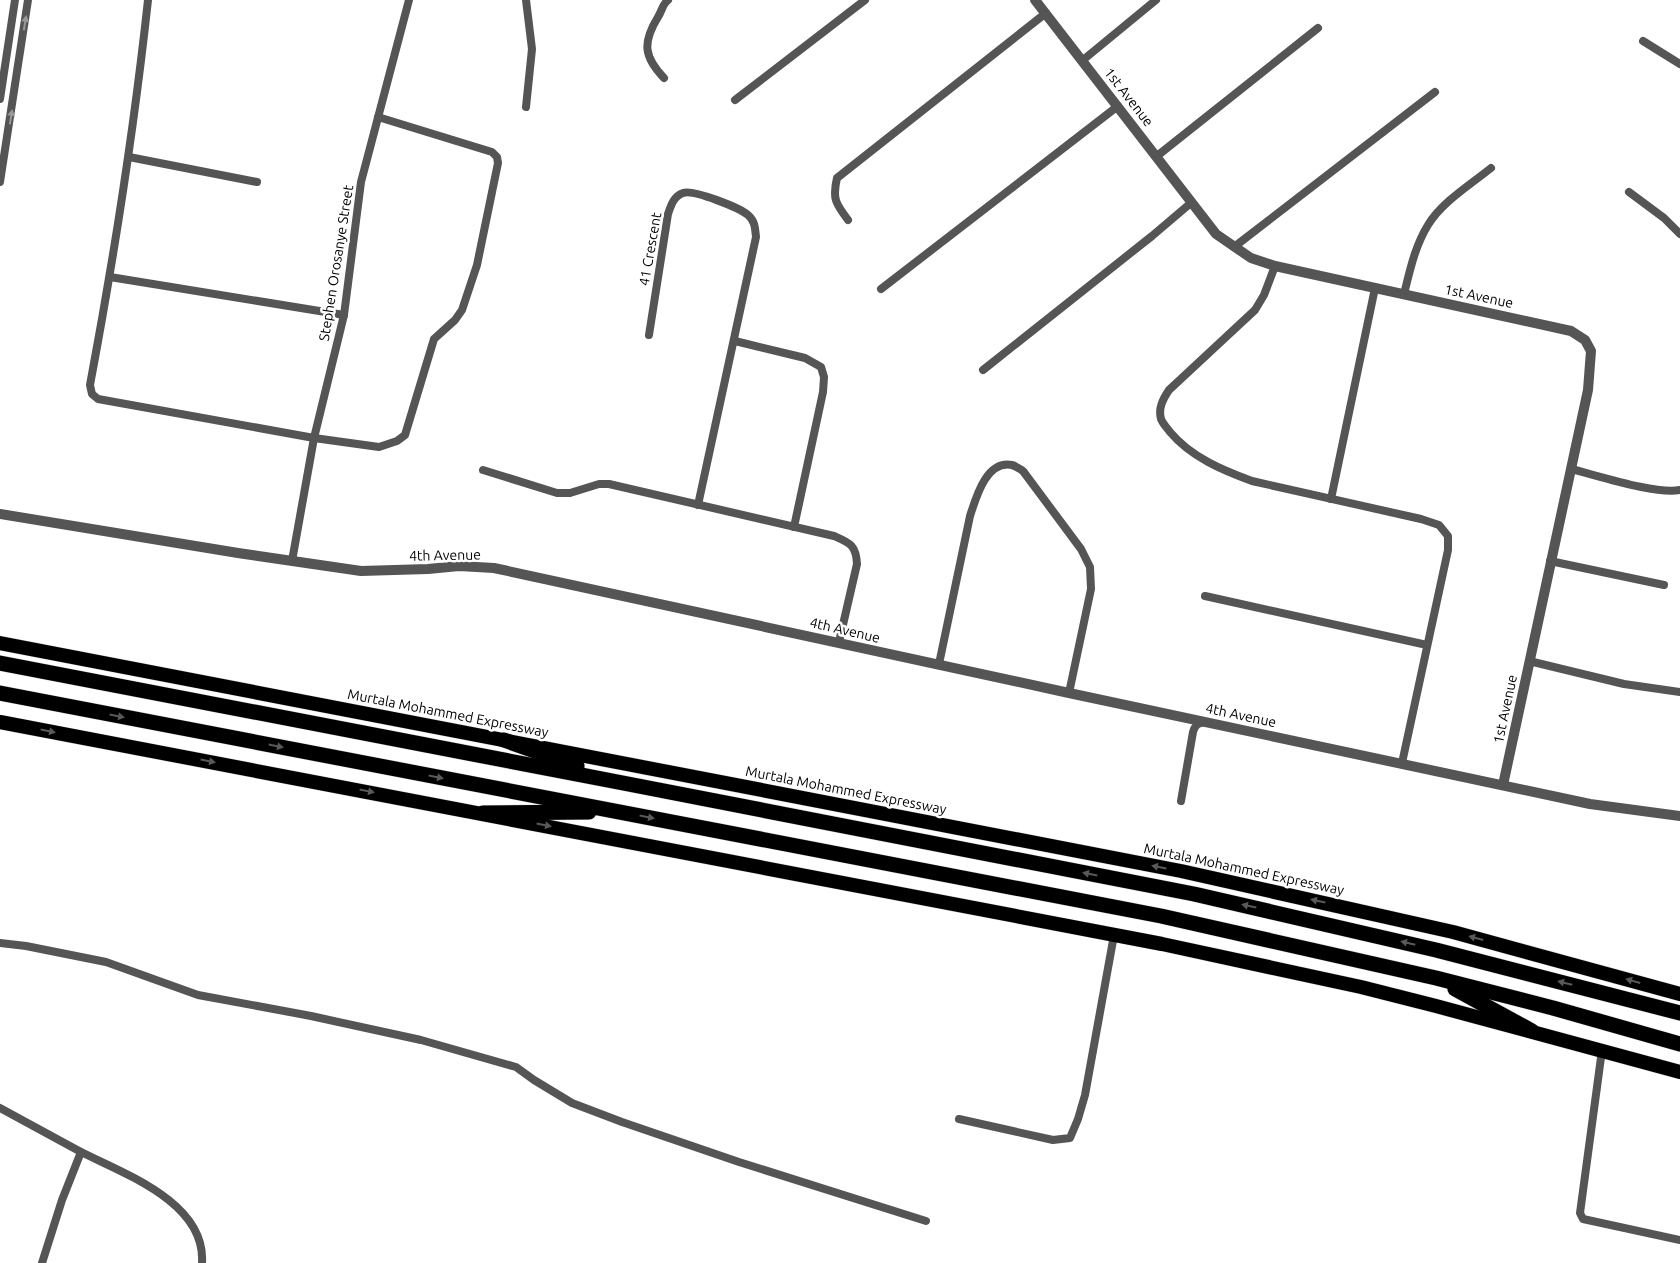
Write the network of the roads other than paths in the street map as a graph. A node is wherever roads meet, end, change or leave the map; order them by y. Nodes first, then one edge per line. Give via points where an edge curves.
1 (15, 0) edge
2 (28, 0) edge
3 (148, 0) edge
4 (409, 0) edge
5 (526, 0) edge
6 (668, 0) edge
7 (865, 0) edge
8 (1035, 0) edge
9 (1156, 0) edge
10 (1046, 13) junction
11 (1318, 28) dead end
12 (1643, 41) dead end
13 (3, 58) edge
14 (1083, 60) junction
15 (20, 62) junction
16 (1680, 64) edge
17 (664, 78) dead end
18 (1435, 92) dead end
19 (0, 100) edge
20 (735, 100) dead end
21 (1118, 106) junction
22 (526, 107) dead end
23 (378, 117) junction
24 (1157, 156) junction
25 (129, 158) junction
26 (1490, 168) dead end
27 (0, 182) edge
28 (257, 182) dead end
29 (1629, 192) dead end
30 (1192, 202) junction
31 (848, 220) dead end
32 (1680, 234) edge
33 (1234, 248) junction
34 (1275, 266) junction
35 (110, 277) junction
36 (1375, 288) junction
37 (881, 289) dead end
38 (1404, 294) junction
39 (344, 315) junction
40 (649, 335) dead end
41 (735, 341) junction
42 (983, 370) dead end
43 (314, 438) junction
44 (1571, 469) junction
45 (483, 470) dead end
46 (1680, 490) edge
47 (1331, 499) junction
48 (698, 505) junction
49 (0, 514) edge
50 (794, 527) junction
51 (292, 561) junction
52 (1550, 561) junction
53 (1664, 585) dead end
54 (1205, 596) dead end
55 (839, 642) junction
56 (0, 643) edge
57 (1427, 645) junction
58 (1529, 661) junction
59 (0, 663) edge
60 (939, 664) junction
61 (1680, 692) edge
62 (1070, 693) junction
63 (0, 694) edge
64 (0, 722) edge
65 (1205, 722) junction
66 (504, 740) junction
67 (1402, 763) junction
68 (623, 782) junction
69 (1503, 785) junction
70 (1181, 801) dead end
71 (622, 812) junction
72 (483, 813) junction
73 (1680, 816) edge
74 (1114, 935) junction
75 (0, 943) edge
76 (1436, 978) junction
77 (1680, 994) edge
78 (1680, 1013) edge
79 (1532, 1031) junction
80 (1680, 1044) edge
81 (1602, 1050) junction
82 (1680, 1072) edge
83 (0, 1108) edge
84 (959, 1119) dead end
85 (81, 1152) junction
86 (926, 1220) dead end
87 (1680, 1240) edge
88 (42, 1263) edge
89 (202, 1263) edge

1 - 13 street
15 -> 2 street
3 - 25 street
4 - 23 street, Stephen Orosanye Street
5 - 22 street via 532,49
6 - 17 street via 654,24 646,47 654,67
7 - 20 street
8 - 10 street, 1st Avenue
9 - 14 street
10 - 14 street, 1st Avenue
10 - 31 street via 837,178 836,201
11 - 24 street
12 - 16 street
13 - 15 street
13 - 19 street
14 - 21 street, 1st Avenue
27 -> 15 street
18 - 33 street
21 - 24 street, 1st Avenue
21 - 37 street
23 - 39 street, Stephen Orosanye Street via 362,182
23 - 43 street via 492,152 498,163 477,265 462,310 434,339 405,435 379,447
24 - 30 street, 1st Avenue
25 - 28 street
25 - 35 street
26 - 38 street via 1428,224 1417,245
29 - 32 street
30 - 33 street, 1st Avenue via 1216,234
30 - 42 street
33 - 34 street, 1st Avenue
34 - 36 street, 1st Avenue
34 - 47 street via 1255,310 1169,390 1162,400 1161,418 1177,440 1226,472
35 - 39 street
35 - 43 street via 90,385 92,394 98,399
36 - 38 street, 1st Avenue
36 - 47 street
38 - 44 street, 1st Avenue via 1571,331 1584,340 1591,351 1591,367
39 - 43 street, Stephen Orosanye Street
40 - 41 street, 41 Crescent via 668,214 673,201 685,192 723,203 748,215 755,225 756,237
41 - 48 street, 41 Crescent
41 - 50 street via 805,358 821,367 823,392
43 - 51 street, Stephen Orosanye Street
44 - 46 street via 1652,489
44 - 52 street, 1st Avenue
45 - 48 street via 557,493 609,484
47 - 57 street via 1421,519 1439,525 1448,536 1448,550
48 - 50 street
49 - 51 street, 4th Avenue
50 - 55 street via 841,539 856,551
51 - 55 street, 4th Avenue via 362,571 459,566 494,568
52 - 53 street
52 - 58 street, 1st Avenue
54 - 57 street
55 - 60 street, 4th Avenue
56 - 66 highway, Murtala Mohammed Expressway
57 - 67 street
58 - 61 street via 1624,684
58 - 69 street, 1st Avenue
59 - 68 highway
60 - 62 street, 4th Avenue
60 - 62 street via 976,496 992,471 1012,465 1023,471 1081,549 1090,567 1091,589
62 - 65 street, 4th Avenue
63 -> 71 highway
64 -> 72 highway
65 - 67 street, 4th Avenue
65 - 70 street via 1194,727
66 - 68 highway
77 -> 66 highway, Murtala Mohammed Expressway via 1453,932 1181,871
67 - 69 street, 4th Avenue
78 -> 68 highway via 1445,952 1194,894
69 - 73 street, 4th Avenue via 1590,804
71 - 72 highway
71 -> 76 highway via 1162,916
72 -> 74 highway
74 - 79 highway via 1361,987
74 - 84 street via 1085,1095 1070,1138 1053,1140
75 - 86 street via 106,962 198,995 421,1040 516,1067 572,1103 622,1122
76 - 79 highway
76 - 80 highway
79 - 81 highway
81 - 82 highway
81 - 87 street via 1580,1213 1583,1219
83 - 85 street
85 - 88 street
85 - 89 street via 146,1184 170,1201 195,1229 201,1242

